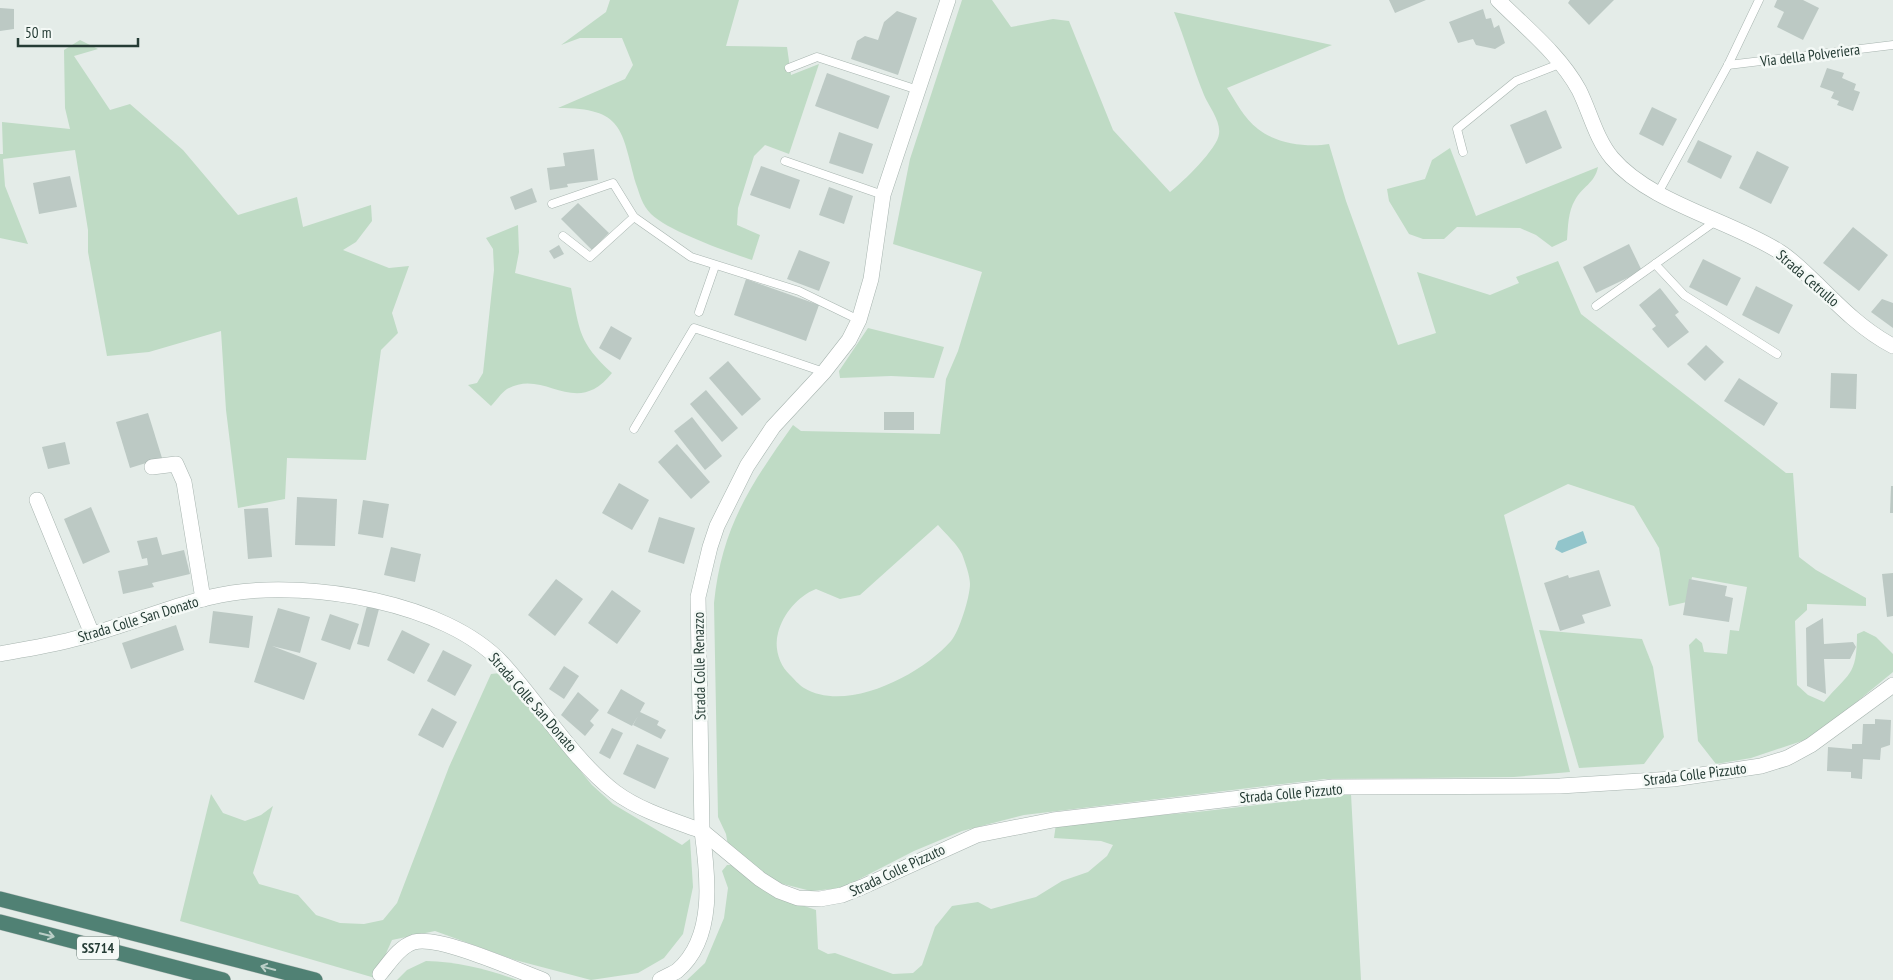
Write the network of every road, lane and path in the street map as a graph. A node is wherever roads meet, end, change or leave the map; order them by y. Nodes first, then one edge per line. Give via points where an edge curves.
1 (948, 0) edge
2 (1498, 0) edge
3 (1759, 0) edge
4 (1893, 45) edge
5 (1562, 63) junction
6 (1728, 65) junction
7 (790, 68) dead end
8 (918, 90) junction
9 (1463, 152) dead end
10 (786, 161) dead end
11 (1658, 193) junction
12 (883, 196) junction
13 (552, 204) dead end
14 (634, 217) junction
15 (1717, 220) junction
16 (563, 236) dead end
17 (1655, 264) junction
18 (715, 266) junction
19 (1596, 306) dead end
20 (699, 312) dead end
21 (858, 320) junction
22 (1893, 346) edge
23 (1776, 354) dead end
24 (824, 372) junction
25 (634, 429) dead end
26 (152, 467) dead end
27 (37, 500) dead end
28 (203, 599) junction
29 (92, 634) junction
30 (0, 654) edge
31 (1893, 685) edge
32 (702, 831) junction
33 (0, 899) edge
34 (0, 922) edge
35 (380, 974) dead end
36 (223, 980) edge
37 (316, 980) edge
38 (543, 980) edge
39 (660, 980) edge

1 - 8 street, Strada Colle Renazzo
2 - 5 street, Strada Cetrullo
3 - 6 lane
4 - 6 lane, Via della Polveriera
5 - 9 lane via 1516,80 1457,129
5 - 11 street, Strada Cetrullo via 1611,157
6 - 11 lane
7 - 8 lane via 818,57
8 - 12 street, Strada Colle Renazzo
10 - 12 lane
11 - 15 street, Strada Cetrullo
12 - 21 street, Strada Colle Renazzo via 871,279
13 - 14 lane via 613,183
14 - 16 lane via 590,257
14 - 18 lane via 691,257
15 - 17 lane
15 - 22 street, Strada Cetrullo via 1782,253 1863,326
17 - 19 lane
17 - 23 lane via 1684,295
18 - 20 lane
18 - 21 lane via 799,291
21 - 24 street, Strada Colle Renazzo via 850,340
24 - 25 lane via 694,328
24 - 32 street, Strada Colle Renazzo via 773,427 747,466 710,547 698,597
26 - 28 street via 176,464 184,482
27 - 29 street
28 - 29 street, Strada Colle San Donato
28 - 32 street, Strada Colle San Donato via 254,590 300,592 375,601 445,622 500,661 597,776 615,792 652,813
29 - 30 street, Strada Colle San Donato
31 - 32 street, Strada Colle Pizzuto via 1811,745 1787,758 1752,768 1673,779 1560,786 1333,787 1053,820 977,835 862,887 820,899 798,898 779,891 760,880
32 - 39 street, Strada Colle Renazzo via 707,869 705,916 695,949 677,970
37 -> 33 highway, SS714
34 -> 36 highway, SS714
35 - 38 street via 399,951 414,942 438,942

